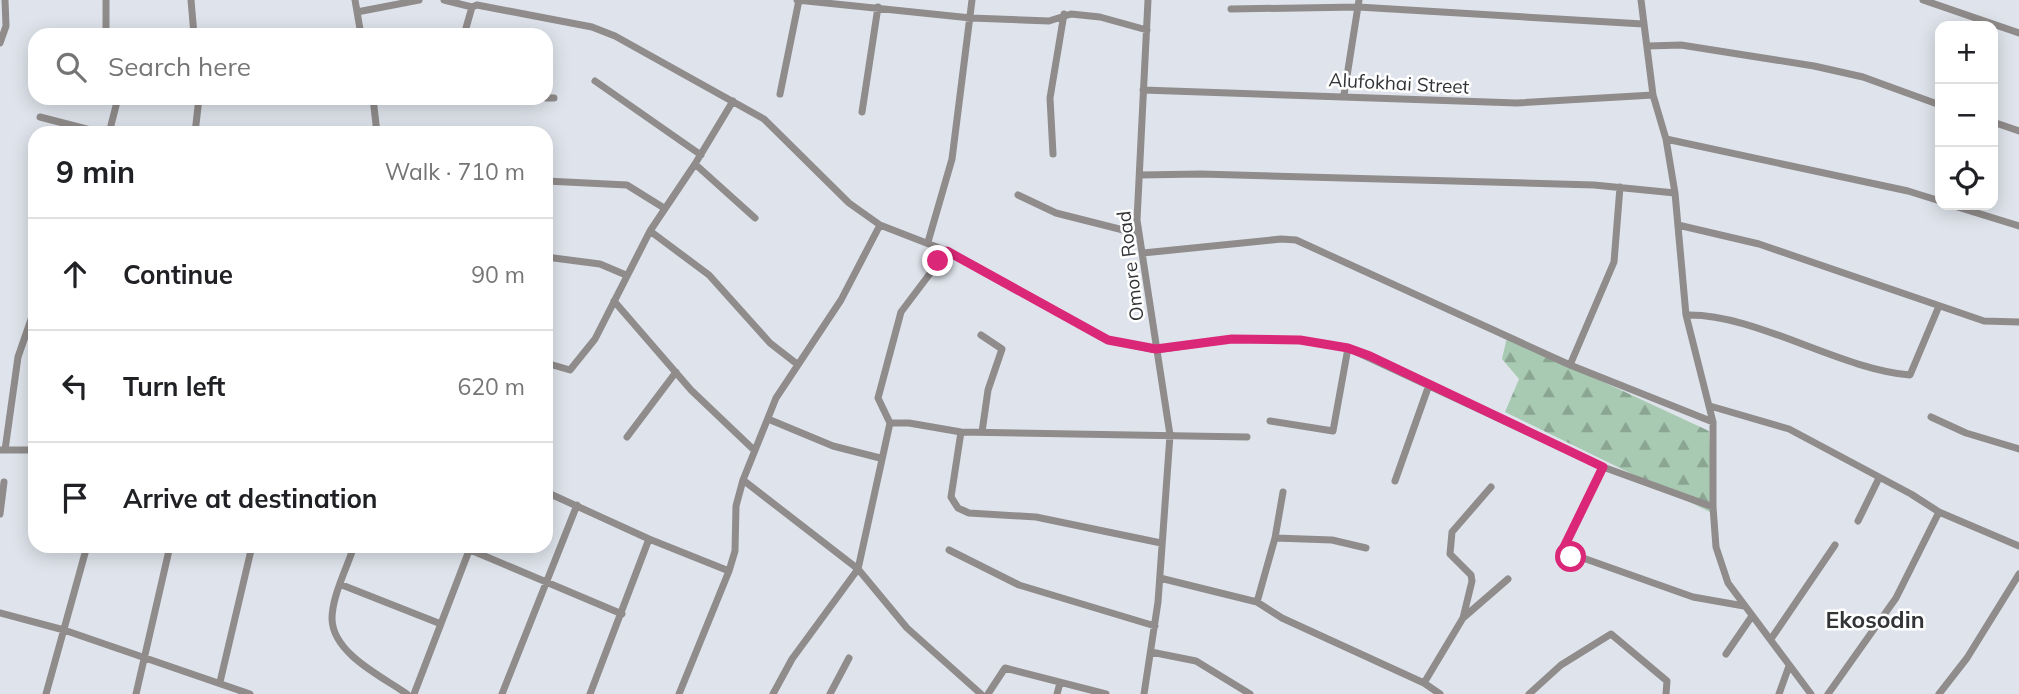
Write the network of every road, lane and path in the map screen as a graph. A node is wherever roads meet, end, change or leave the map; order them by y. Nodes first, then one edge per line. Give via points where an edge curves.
1 (106, 0) edge
2 (191, 0) edge
3 (355, 0) edge
4 (419, 0) edge
5 (444, 0) edge
6 (798, 0) edge
7 (972, 0) edge
8 (1147, 0) edge
9 (1641, 0) edge
10 (1923, 0) edge
11 (4, 3) edge
12 (1278, 4) edge
13 (1358, 4) edge
14 (472, 7) junction
15 (877, 7) junction
16 (1231, 9) dead end
17 (357, 12) junction
18 (1064, 14) junction
19 (971, 18) junction
20 (1643, 24) junction
21 (106, 28) edge
22 (193, 28) edge
23 (360, 28) edge
24 (466, 28) edge
25 (1147, 30) junction
26 (2019, 33) edge
27 (0, 43) edge
28 (1648, 46) junction
29 (595, 81) dead end
30 (1143, 90) junction
31 (780, 94) dead end
32 (1344, 95) junction
33 (1653, 95) junction
34 (733, 101) junction
35 (1935, 103) edge
36 (116, 105) edge
37 (198, 105) edge
38 (374, 105) edge
39 (862, 112) dead end
40 (40, 117) dead end
41 (1998, 124) edge
42 (75, 126) edge
43 (111, 126) edge
44 (196, 126) edge
45 (376, 126) edge
46 (2019, 131) edge
47 (1666, 139) junction
48 (1053, 153) dead end
49 (701, 155) junction
50 (695, 164) junction
51 (1140, 175) junction
52 (553, 181) edge
53 (1620, 187) junction
54 (1675, 193) junction
55 (1018, 195) dead end
56 (1935, 199) edge
57 (664, 208) junction
58 (1967, 210) edge
59 (755, 218) dead end
60 (880, 225) junction
61 (1678, 225) junction
62 (2019, 226) edge
63 (650, 231) junction
64 (1139, 234) junction
65 (928, 242) junction
66 (947, 251) junction
67 (1143, 253) junction
68 (553, 258) edge
69 (626, 275) junction
70 (614, 301) junction
71 (1938, 306) junction
72 (1686, 315) junction
73 (2019, 322) edge
74 (28, 328) edge
75 (981, 335) dead end
76 (1348, 348) junction
77 (1156, 349) junction
78 (797, 364) junction
79 (553, 365) edge
80 (1570, 365) junction
81 (676, 372) junction
82 (1429, 385) junction
83 (1710, 406) junction
84 (1931, 417) dead end
85 (768, 419) junction
86 (1270, 421) dead end
87 (1713, 422) junction
88 (890, 423) junction
89 (961, 432) junction
90 (982, 432) junction
91 (1170, 435) junction
92 (627, 437) dead end
93 (1247, 437) dead end
94 (2019, 449) edge
95 (3, 450) edge
96 (28, 450) edge
97 (754, 450) junction
98 (880, 458) junction
99 (1603, 467) junction
100 (1879, 478) junction
101 (743, 480) junction
102 (1395, 481) dead end
103 (4, 482) dead end
104 (1491, 487) dead end
105 (1283, 492) dead end
106 (553, 495) edge
107 (577, 505) junction
108 (1713, 507) junction
109 (1939, 512) junction
110 (0, 514) edge
111 (1858, 522) dead end
112 (1275, 538) junction
113 (649, 539) junction
114 (1161, 543) junction
115 (1835, 545) dead end
116 (2019, 545) edge
117 (1366, 548) dead end
118 (949, 550) dead end
119 (85, 553) edge
120 (168, 553) edge
121 (250, 553) edge
122 (352, 553) edge
123 (468, 553) edge
124 (481, 553) edge
125 (858, 569) junction
126 (729, 571) junction
127 (2019, 573) edge
128 (1160, 578) junction
129 (1508, 579) dead end
130 (546, 583) junction
131 (342, 584) junction
132 (1257, 603) junction
133 (1744, 606) junction
134 (0, 613) edge
135 (622, 614) junction
136 (1752, 616) junction
137 (1463, 618) junction
138 (442, 624) junction
139 (1155, 626) junction
140 (64, 630) junction
141 (1771, 639) junction
142 (1151, 652) junction
143 (1726, 654) dead end
144 (143, 656) junction
145 (849, 658) dead end
146 (1789, 666) junction
147 (220, 682) junction
148 (1060, 682) junction
149 (1424, 683) junction
150 (230, 685) junction
151 (1665, 693) edge
152 (46, 694) edge
153 (136, 694) edge
154 (227, 694) edge
155 (250, 694) edge
156 (407, 694) edge
157 (414, 694) edge
158 (502, 694) edge
159 (590, 694) edge
160 (678, 694) edge
161 (773, 694) edge
162 (830, 694) edge
163 (981, 694) edge
164 (988, 694) edge
165 (1057, 694) edge
166 (1106, 694) edge
167 (1144, 694) edge
168 (1250, 694) edge
169 (1440, 694) edge
170 (1530, 694) edge
171 (1779, 694) edge
172 (1811, 694) edge
173 (1828, 694) edge
174 (1939, 694) edge

1 - 21 street
2 - 22 street
3 - 17 street
4 - 17 street
5 - 14 street
6 - 15 street
6 - 31 street
7 - 19 street
8 - 25 street, Omore Road
9 - 20 street
10 - 26 street
11 - 27 street via 6,26
12 - 13 street
12 - 16 street
13 - 20 street
13 - 32 street
14 - 24 street
14 - 34 street via 592,27
15 - 19 street
15 - 39 street
17 - 23 street
18 - 19 street via 1048,21
18 - 25 street via 1100,17
18 - 48 street via 1050,98
19 - 65 street via 952,159
20 - 28 street
25 - 30 street, Omore Road
28 - 33 street
28 - 35 street via 1681,45 1814,66 1863,77
29 - 49 street
30 - 32 street, Alufokhai Street
30 - 51 street, Omore Road
32 - 33 street, Alufokhai Street via 1517,103
33 - 47 street
34 - 49 street
34 - 60 street via 764,119 849,203
36 - 43 street
37 - 44 street
38 - 45 street
40 - 42 street
41 - 46 street
47 - 54 street
47 - 56 street
49 - 50 street
50 - 57 street
50 - 59 street
51 - 53 street
51 - 64 street, Omore Road
52 - 57 street via 626,186
53 - 54 street
53 - 80 street via 1614,262
54 - 61 street
55 - 64 street via 1056,213
57 - 63 street
58 - 62 street
60 - 65 street
60 - 78 street via 841,300
61 - 71 street via 1759,244
61 - 72 street
63 - 69 street
63 - 78 street via 709,275 770,343
64 - 67 street, Omore Road
65 - 66 street
66 - 77 street via 1108,340
66 - 88 street via 901,312 878,398
67 - 77 street, Omore Road
67 - 80 street via 1296,240
68 - 69 street via 600,264
69 - 70 street
70 - 79 street via 595,339 570,370
70 - 81 street
71 - 72 street via 1910,375 1710,314
71 - 73 street via 1984,321
72 - 83 street
74 - 95 street via 18,357
75 - 90 street via 1002,349 988,390
76 - 77 street via 1300,340 1232,339
76 - 82 street
76 - 86 street via 1333,431
77 - 91 street, Omore Road
78 - 85 street
80 - 87 street
81 - 92 street
81 - 97 street
82 - 99 street
82 - 102 street
83 - 87 street
83 - 100 street via 1790,429
84 - 94 street
85 - 97 street
85 - 98 street via 833,446
87 - 108 street
88 - 89 street
88 - 98 street
89 - 90 street
89 - 114 street via 951,497 958,508 969,513 1036,517
90 - 91 street
91 - 93 street
91 - 114 street, Omore Road
95 - 96 street
97 - 101 street
98 - 125 street
99 - 108 street
99 - 133 street via 1564,547 1566,552 1693,597
100 - 109 street
100 - 111 street
101 - 125 street
101 - 126 street
103 - 110 street
104 - 137 street via 1460,521 1449,545 1450,554 1471,575
105 - 112 street
106 - 107 street
107 - 113 street
107 - 130 street
108 - 133 street via 1716,547 1728,583
109 - 116 street
109 - 173 street via 1896,598
112 - 117 street via 1332,540
112 - 132 street
113 - 126 street
113 - 135 street
114 - 128 street, Omore Road
115 - 141 street
118 - 139 street via 1019,584
119 - 140 street
120 - 144 street
121 - 147 street
122 - 131 street
123 - 138 street
124 - 130 street
125 - 161 street via 792,659
125 - 163 street via 908,628
126 - 160 street
127 - 174 street via 1967,658
128 - 132 street
128 - 139 street, Omore Road
129 - 137 street
130 - 135 street
130 - 158 street
131 - 138 street
131 - 156 street via 332,620 336,636 359,661
132 - 149 street
133 - 136 street
134 - 140 street
135 - 159 street
136 - 141 street
136 - 143 street
137 - 149 street
138 - 157 street
139 - 142 street, Omore Road
140 - 144 street
140 - 152 street
141 - 146 street
142 - 167 street, Omore Road
142 - 168 street via 1196,661
144 - 147 street
144 - 153 street
145 - 162 street
146 - 171 street
146 - 172 street
147 - 150 street
148 - 164 street via 1005,668
148 - 165 street
148 - 166 street
149 - 169 street
150 - 154 street
150 - 155 street
151 - 170 street via 1667,681 1611,634 1561,665

